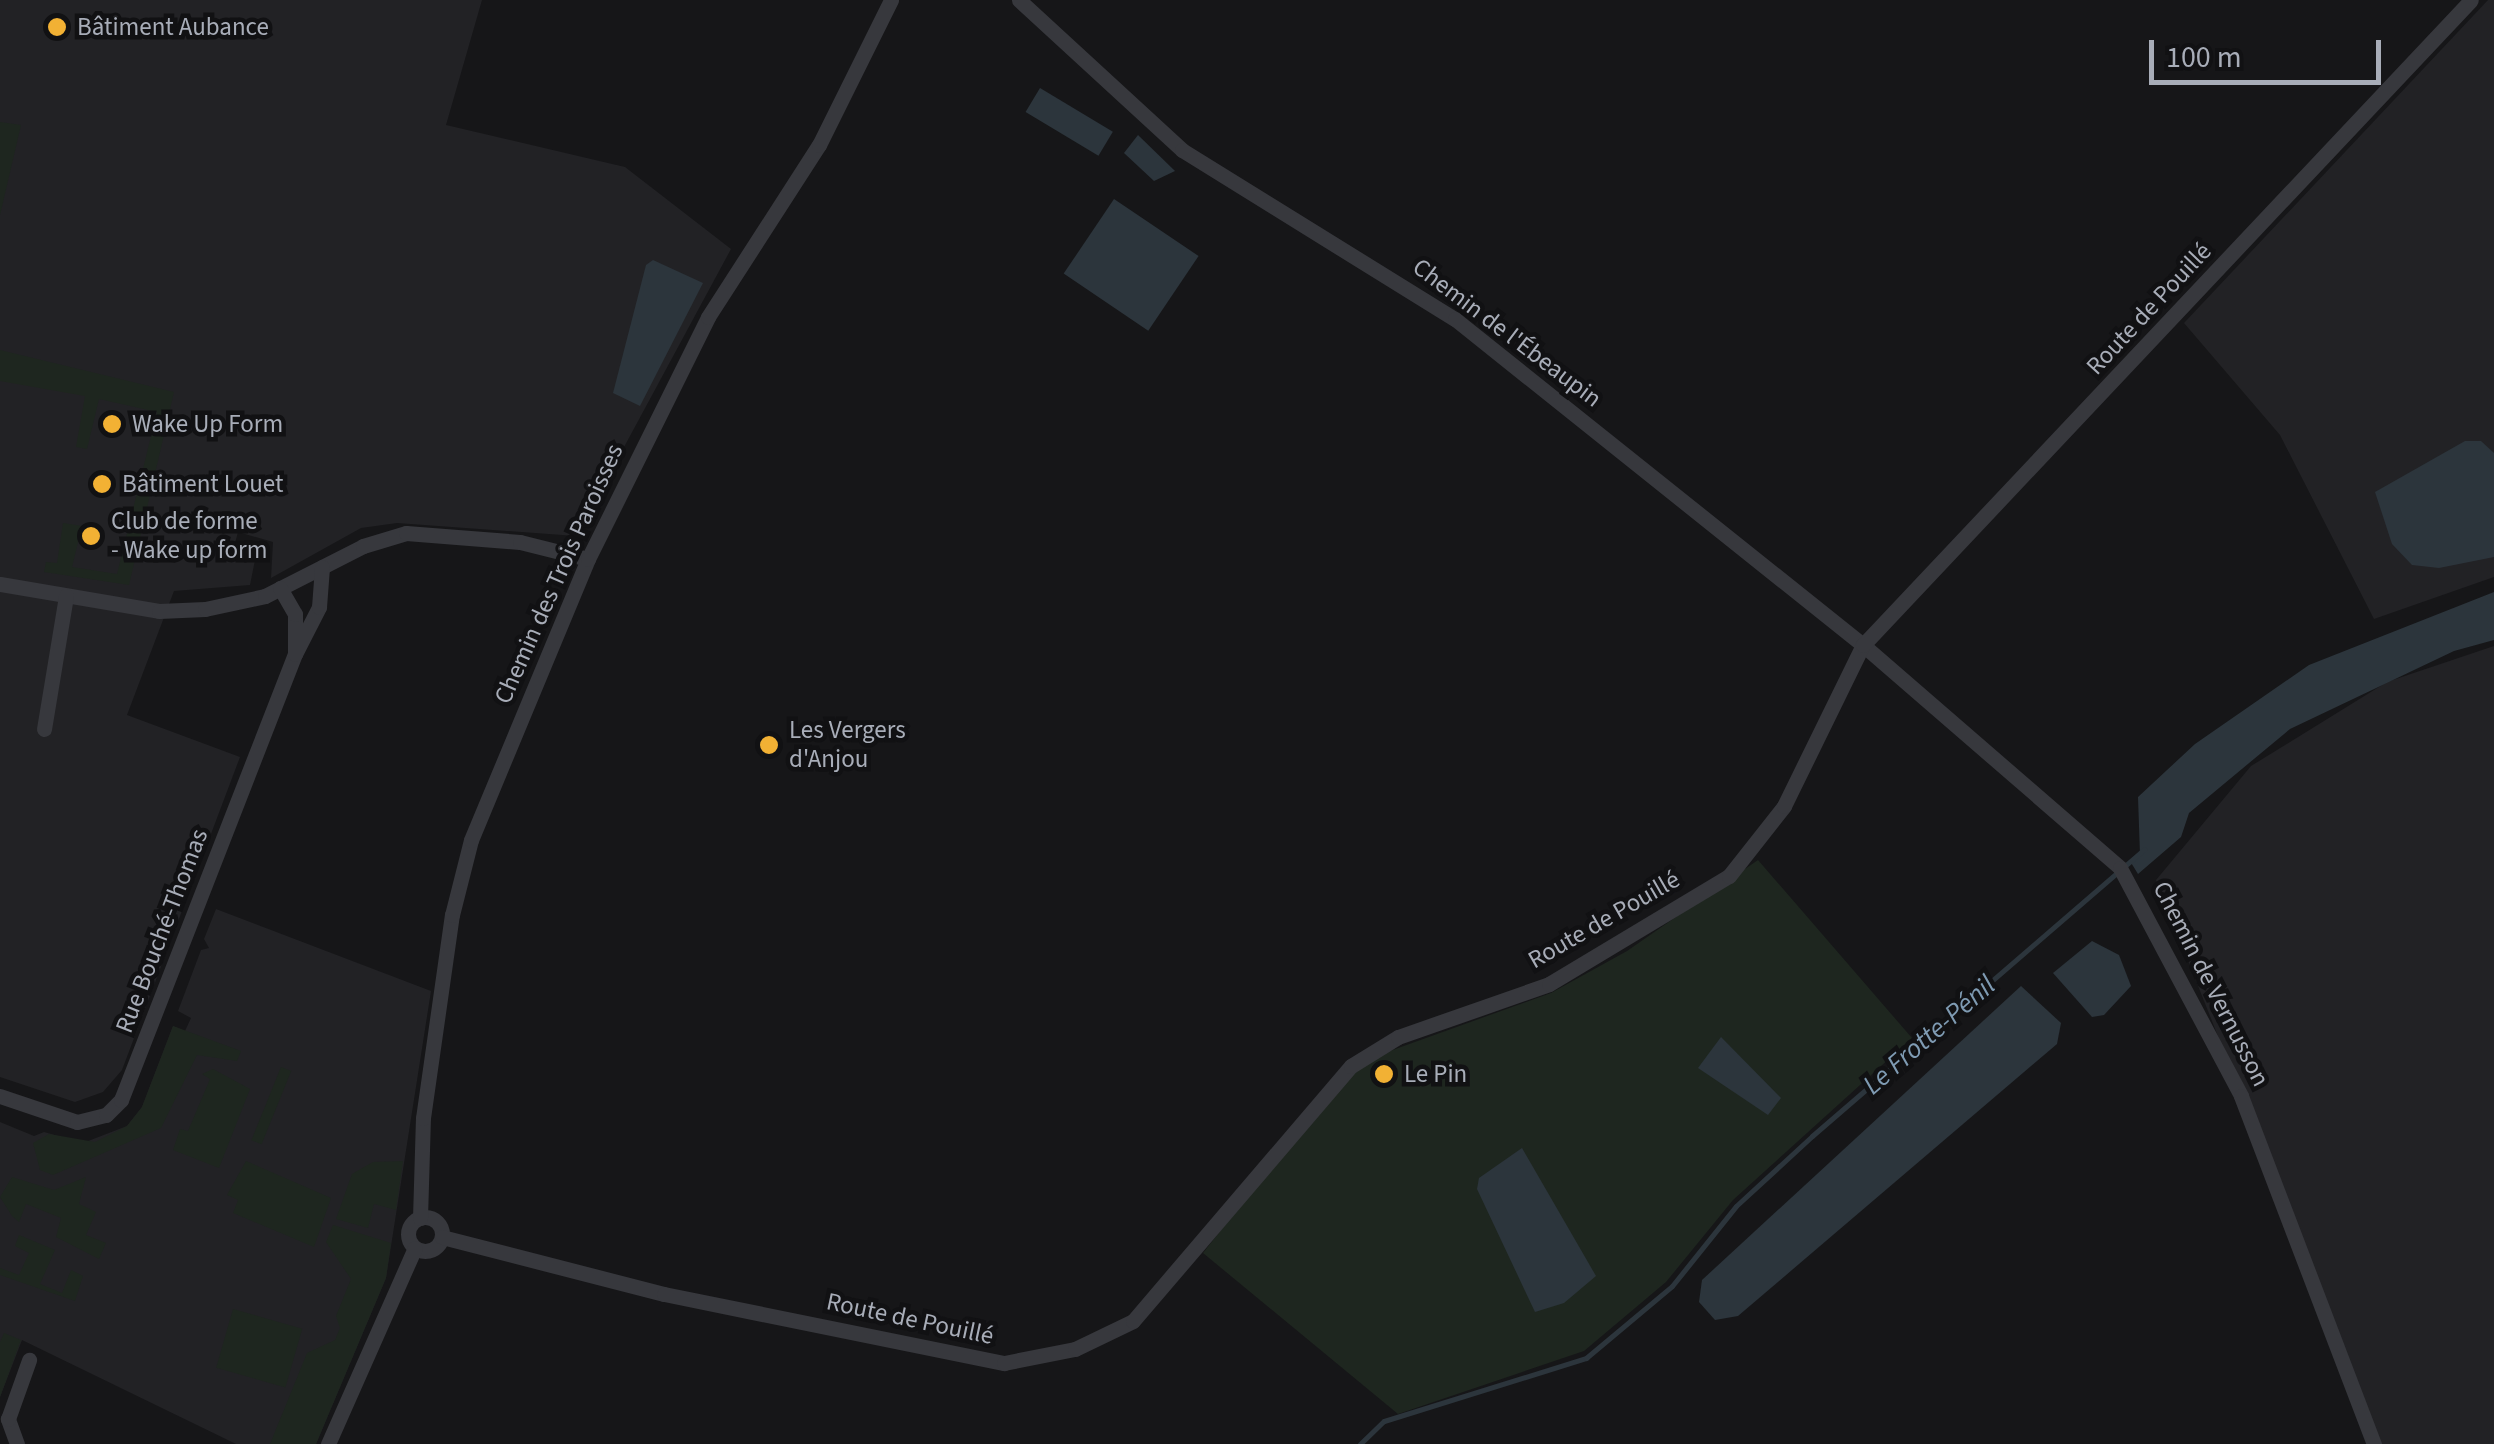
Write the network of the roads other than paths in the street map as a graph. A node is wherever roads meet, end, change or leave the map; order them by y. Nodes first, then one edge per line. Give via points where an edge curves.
1 (890, 0) edge
2 (1019, 0) edge
3 (2471, 0) edge
4 (588, 559) junction
5 (322, 567) junction
6 (0, 584) edge
7 (280, 588) junction
8 (66, 596) junction
9 (1863, 645) junction
10 (295, 654) junction
11 (44, 728) dead end
12 (0, 1096) edge
13 (420, 1218) junction
14 (442, 1237) junction
15 (415, 1248) junction
16 (29, 1360) dead end
17 (17, 1444) edge
18 (328, 1444) edge
19 (2374, 1444) edge

1 - 4 street, Chemin des Trois Paroisses via 820,145 708,317
2 - 9 street, Chemin de l'Ébeaupin via 1166,138 1455,319
3 - 9 street, Route de Pouillé
4 - 5 street via 520,542 406,533
4 - 13 street, Chemin des Trois Paroisses via 477,825 452,915 424,1118
5 - 7 street
5 - 10 street, Rue Bouché-Thomas via 319,607
6 - 8 street
7 - 8 street via 235,604 182,610
7 - 10 street, Rue Bouché-Thomas via 295,614
8 - 11 street
9 - 14 street, Route de Pouillé via 1784,806 1728,876 1549,984 1398,1037 1352,1066 1294,1126 1167,1286 1133,1321 1104,1337 1004,1364 963,1358
9 - 19 street, Chemin de Vernusson via 2128,879 2241,1096
10 - 12 street, Rue Bouché-Thomas via 122,1100 106,1115 77,1122
13 - 14 street via 436,1222
13 - 15 street via 408,1234
14 - 15 street via 431,1250
15 - 18 street
16 - 17 street via 8,1418

